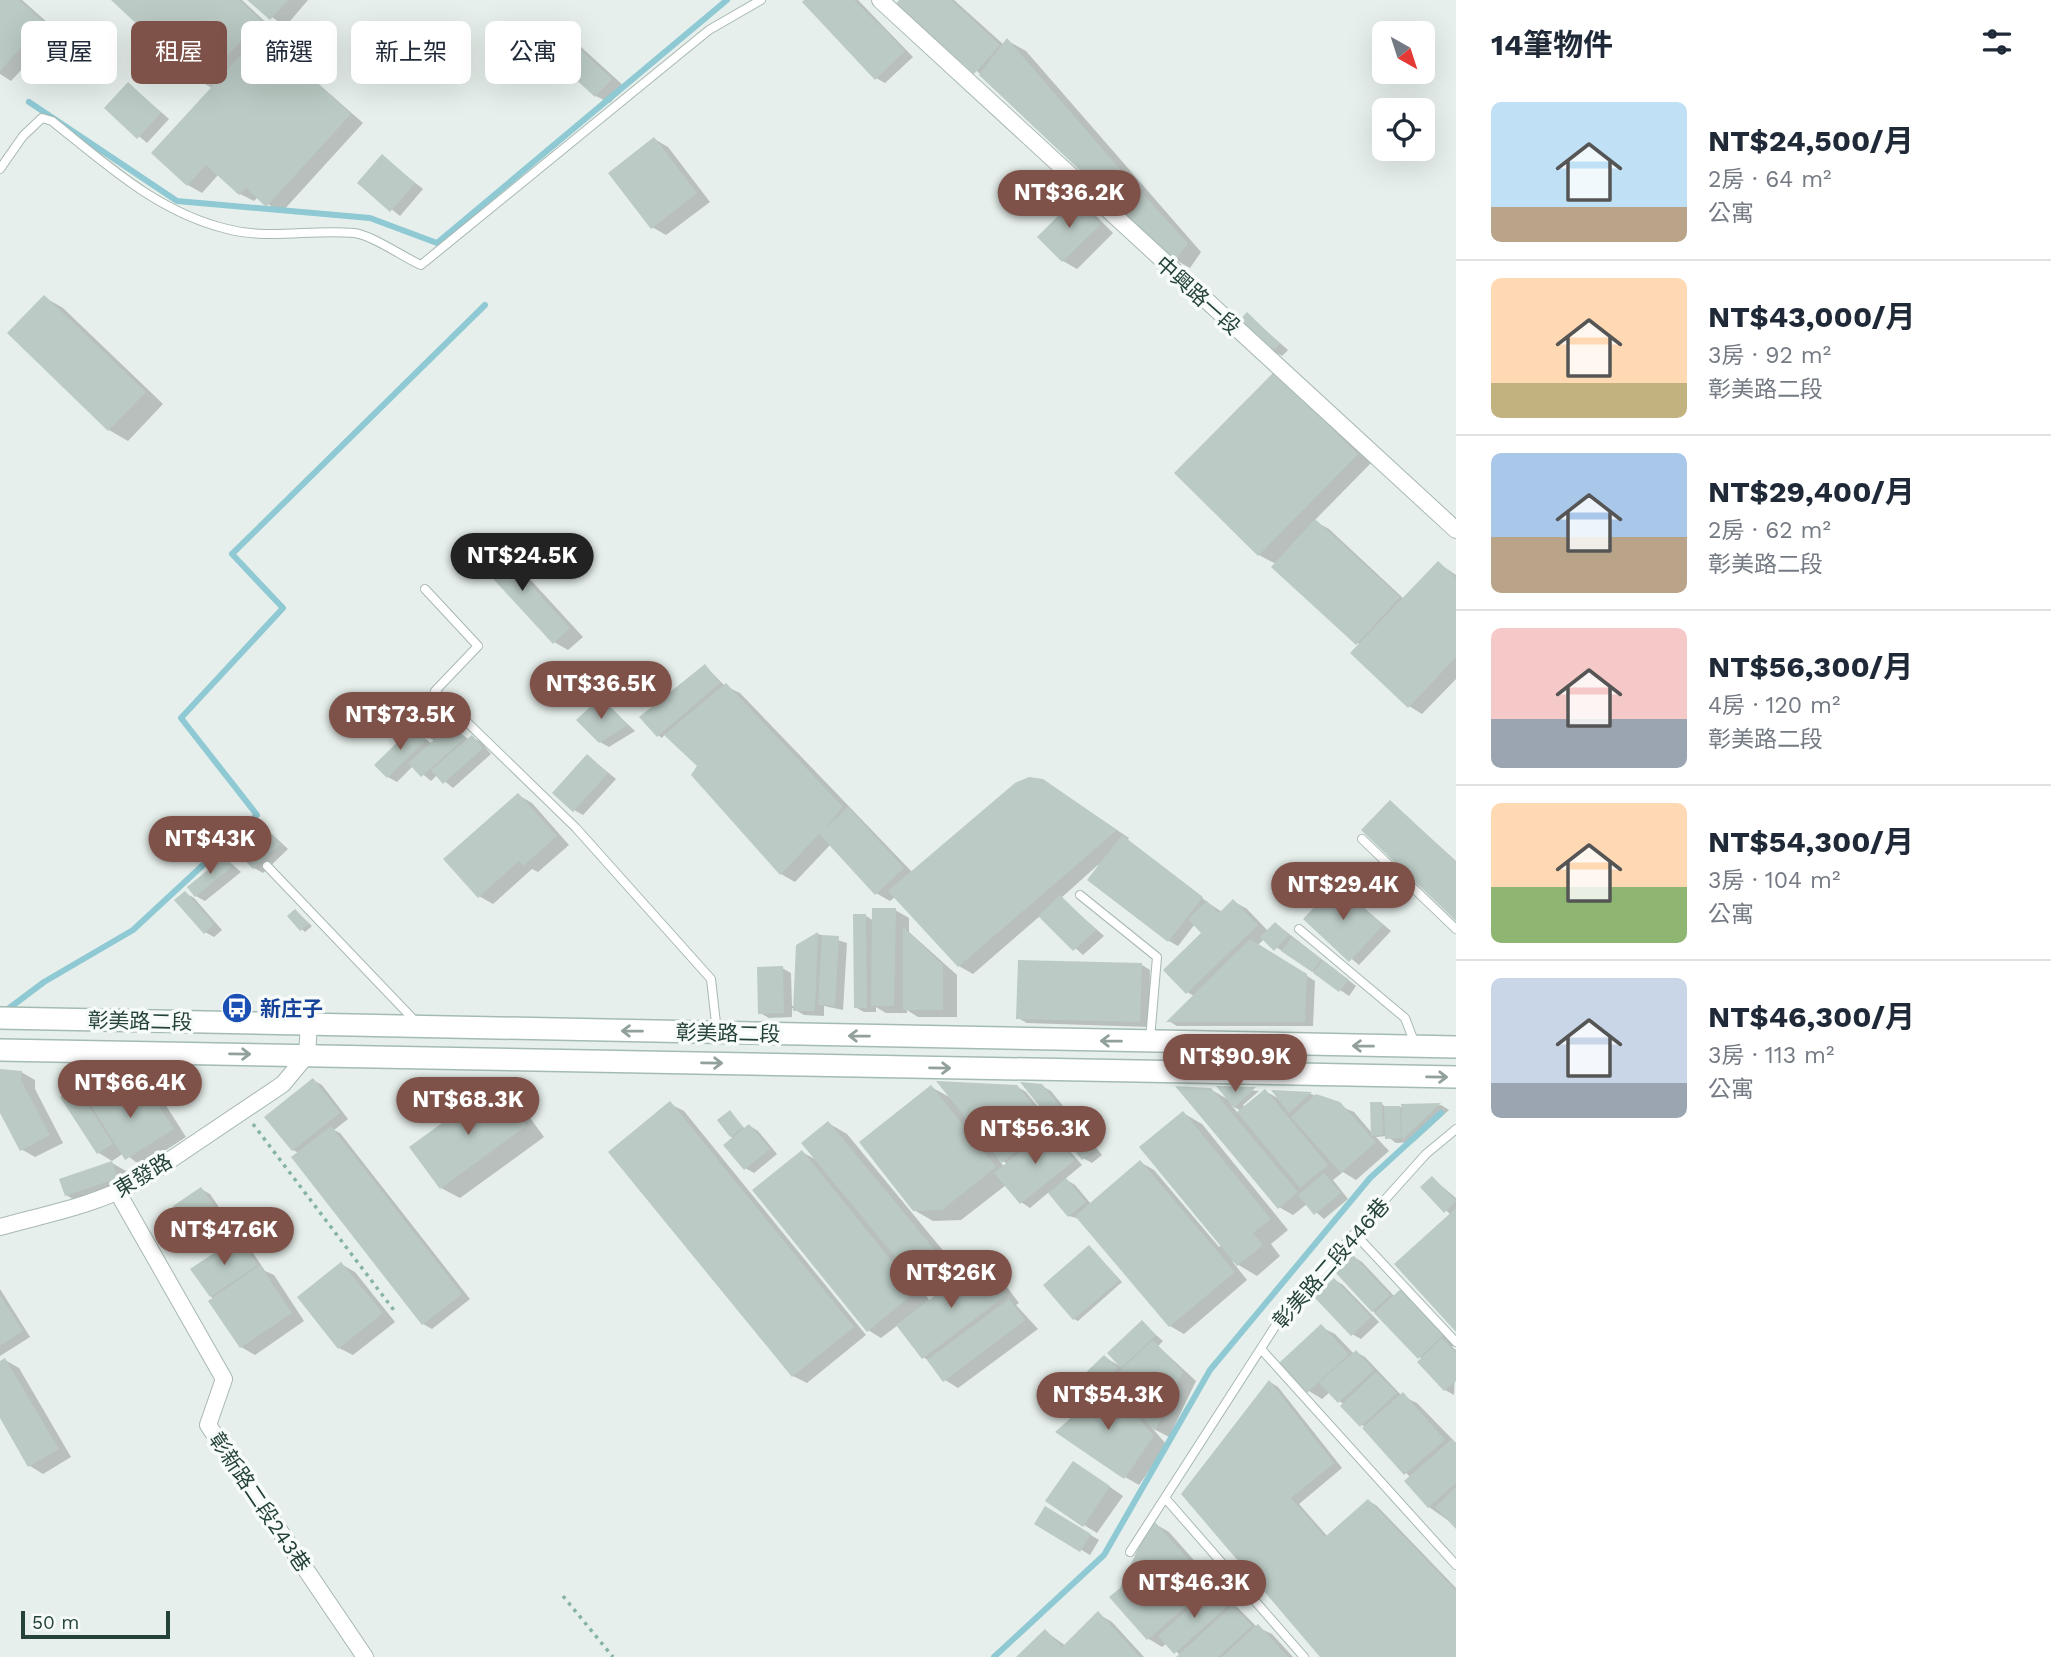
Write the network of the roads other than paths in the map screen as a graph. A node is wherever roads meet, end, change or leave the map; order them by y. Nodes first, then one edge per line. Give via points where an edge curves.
1 (761, 0) edge
2 (880, 0) edge
3 (0, 169) edge
4 (1456, 530) edge
5 (425, 589) dead end
6 (1362, 839) dead end
7 (267, 866) dead end
8 (1080, 895) dead end
9 (1298, 929) dead end
10 (1456, 929) edge
11 (0, 1018) edge
12 (309, 1023) junction
13 (421, 1026) junction
14 (717, 1033) junction
15 (906, 1037) junction
16 (1150, 1042) junction
17 (1416, 1046) junction
18 (1456, 1047) edge
19 (0, 1051) edge
20 (307, 1055) junction
21 (903, 1067) junction
22 (1456, 1077) edge
23 (1456, 1129) edge
24 (118, 1193) junction
25 (0, 1227) edge
26 (1355, 1234) junction
27 (1456, 1342) edge
28 (1261, 1349) junction
29 (1166, 1499) junction
30 (1130, 1552) dead end
31 (1456, 1564) edge
32 (365, 1657) edge
33 (1304, 1657) edge

1 - 3 lane via 709,30 421,265 356,233 287,236 204,223 139,191 52,121 42,118
2 - 4 street, 中興路一段
5 - 14 lane via 478,646 435,691 576,828 711,979
6 - 10 lane
7 - 13 lane
8 - 16 lane via 1157,957
9 - 17 lane via 1405,1018
11 - 12 main road, 彰美路二段
12 - 13 main road, 彰美路二段
12 - 20 street
14 -> 13 main road, 彰美路二段
15 -> 14 main road, 彰美路二段
16 -> 15 main road, 彰美路二段
15 - 21 main road
17 -> 16 main road, 彰美路二段
17 - 18 main road, 彰美路二段
19 -> 20 main road, 彰美路二段
20 -> 21 main road, 彰美路二段
20 - 24 street, 東發路 via 283,1084
21 -> 22 main road, 彰美路二段
23 - 26 lane, 彰美路二段446巷 via 1426,1154
24 - 25 street, 東發路
24 - 32 street, 彰新路二段243巷 via 224,1379 208,1425
26 - 27 lane
26 - 28 lane, 彰美路二段446巷 via 1285,1311
28 - 29 lane, 彰美路二段446巷
28 - 31 lane
29 - 30 lane, 彰美路二段446巷
29 - 33 lane

